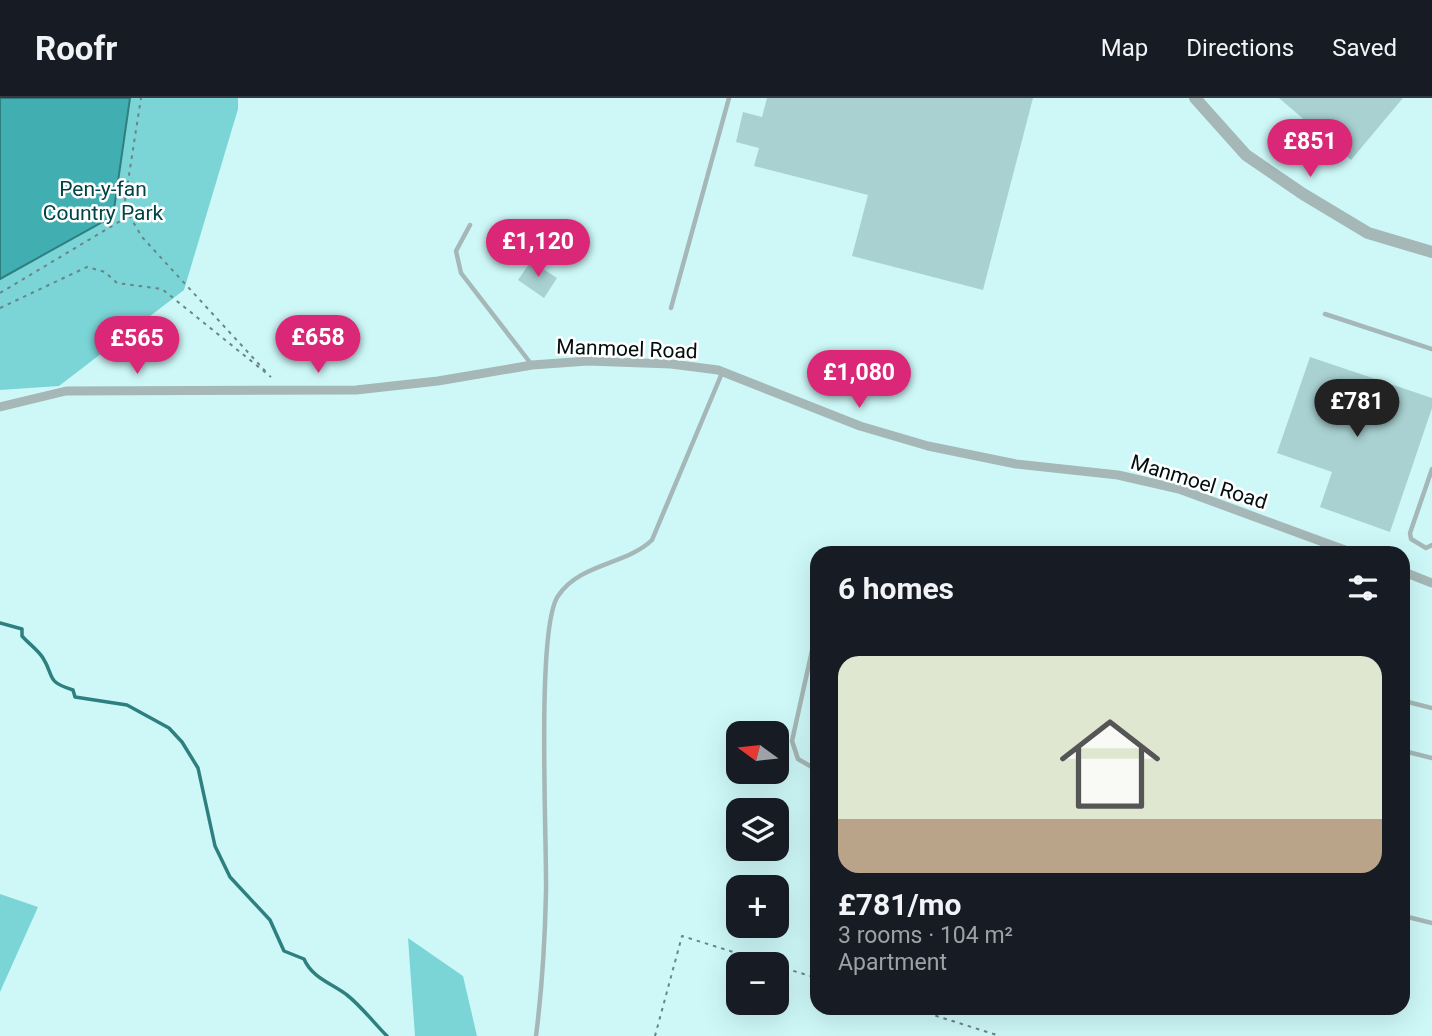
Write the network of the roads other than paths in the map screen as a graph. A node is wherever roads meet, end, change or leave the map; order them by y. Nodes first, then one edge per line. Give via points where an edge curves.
1 (729, 98) edge
2 (1195, 98) edge
3 (470, 225) dead end
4 (1432, 252) edge
5 (671, 308) dead end
6 (1325, 314) dead end
7 (1432, 349) edge
8 (533, 365) junction
9 (722, 372) junction
10 (0, 407) edge
11 (1432, 469) edge
12 (1432, 545) edge
13 (1335, 546) edge
14 (1410, 574) edge
15 (1432, 583) edge
16 (810, 660) edge
17 (1410, 702) edge
18 (1432, 708) edge
19 (1410, 752) edge
20 (1432, 758) edge
21 (810, 766) edge
22 (1410, 918) edge
23 (1432, 923) edge
24 (536, 1036) edge

1 - 5 lane
2 - 4 street via 1246,155 1303,194 1368,233
3 - 8 lane via 456,251 461,273
6 - 7 lane
8 - 9 street, Manmoel Road via 657,363
8 - 10 street, Manmoel Road via 356,390 66,391
9 - 13 street, Manmoel Road via 882,434 970,455 1152,482
9 - 24 lane via 652,540 638,553 588,571 558,595 552,610 546,659 546,894
11 - 12 lane via 1410,533 1411,539 1426,548
14 - 15 street
16 - 21 lane via 792,741 798,759
17 - 18 lane
19 - 20 lane
22 - 23 lane

